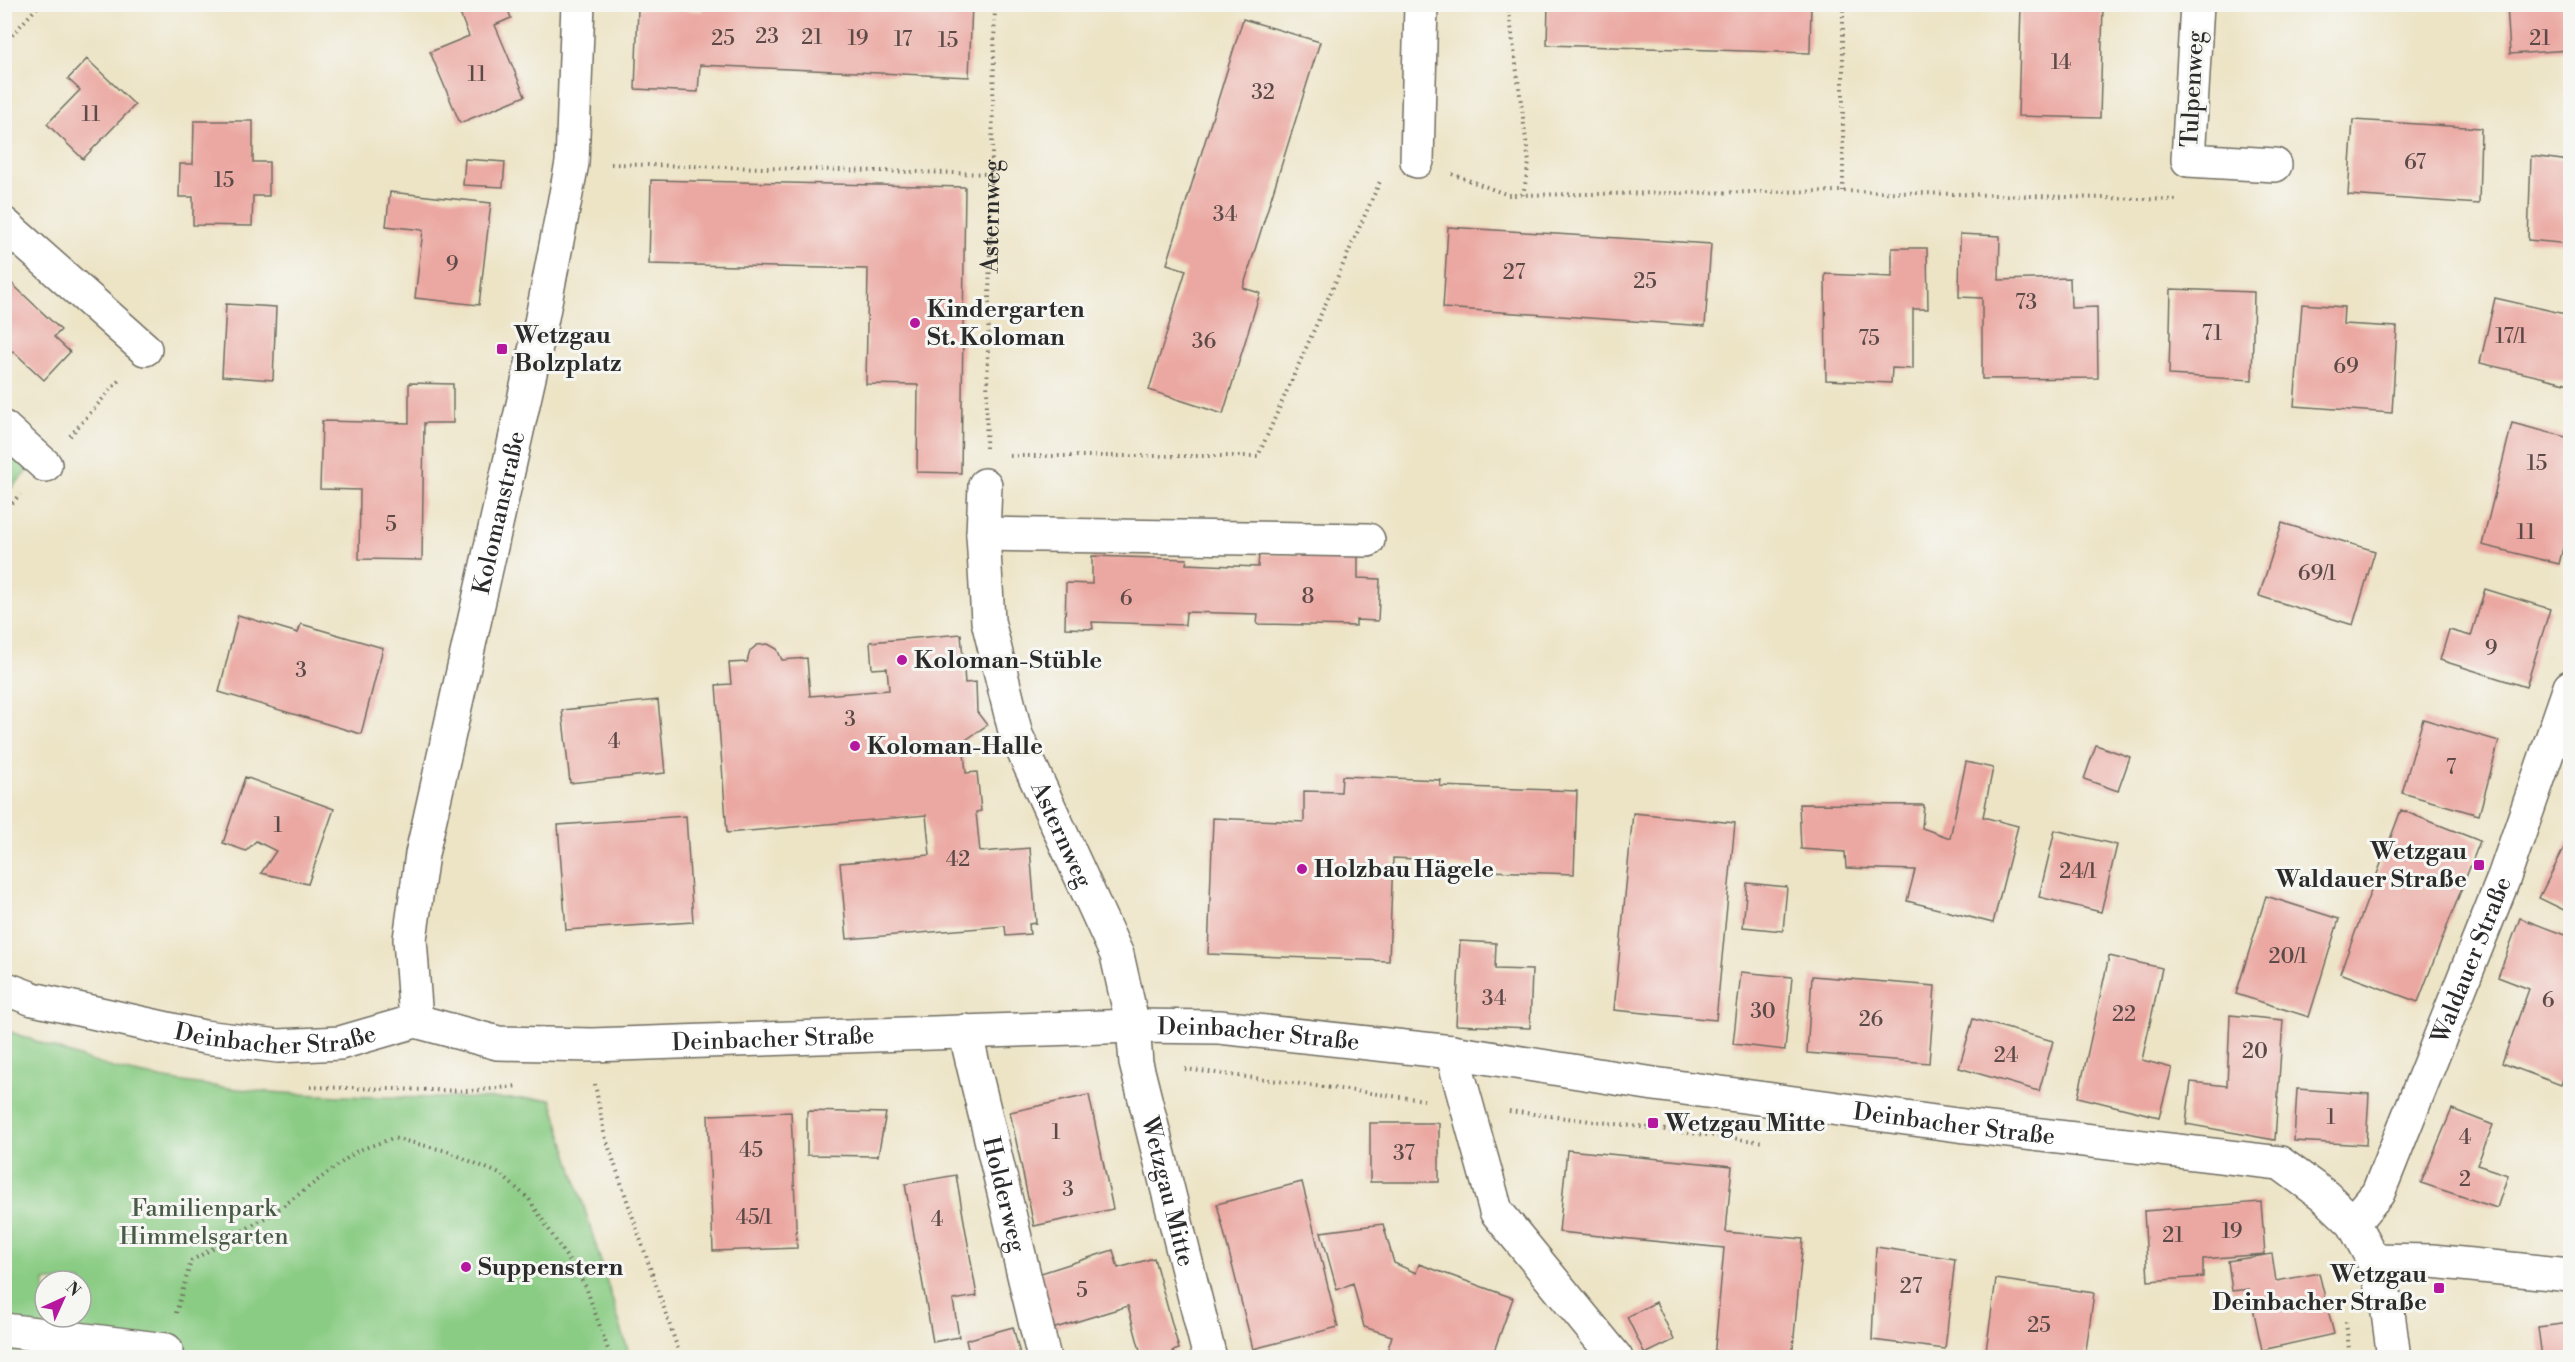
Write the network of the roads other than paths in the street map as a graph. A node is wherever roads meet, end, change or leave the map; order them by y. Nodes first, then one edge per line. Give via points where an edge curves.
1 (578, 4) edge
2 (1421, 4) edge
3 (2197, 4) edge
4 (1417, 161) road end
5 (2275, 165) dead end
6 (4, 224) edge
7 (145, 349) road end
8 (4, 428) edge
9 (45, 465) road end
10 (985, 470) road end
11 (984, 534) junction
12 (1368, 540) dead end
13 (2571, 687) edge
14 (4, 988) edge
15 (416, 1021) junction
16 (1133, 1026) junction
17 (964, 1031) junction
18 (1452, 1052) junction
19 (2353, 1223) junction
20 (2373, 1260) junction
21 (2571, 1275) edge
22 (4, 1330) edge
23 (166, 1350) road end
24 (1044, 1358) edge
25 (1210, 1358) edge
26 (1616, 1358) edge
27 (2394, 1358) edge

1 - 15 street, Kolomanstraße via 572,163 539,333 422,854 410,939
2 - 4 street
3 - 5 street, Tulpenweg via 2188,160
6 - 7 street
8 - 9 street
10 - 11 street, Asternweg
11 - 12 street
11 - 16 street, Asternweg via 988,621 1016,735 1117,955
13 - 19 street, Waldauer Straße via 2503,880 2378,1192
14 - 15 street, Deinbacher Straße via 33,999 204,1037 278,1046 340,1042
15 - 17 street, Deinbacher Straße via 498,1043 533,1044
16 - 17 street, Deinbacher Straße
16 - 18 street, Deinbacher Straße via 1220,1027
16 - 25 street, Wetzgau Mitte via 1136,1063
17 - 24 street, Holderweg
18 - 19 street, Deinbacher Straße via 1954,1125 2280,1163 2325,1196
18 - 26 street via 1496,1211
19 - 20 street, Deinbacher Straße
20 - 21 street via 2432,1261
20 - 27 street, Deinbacher Straße via 2387,1305
22 - 23 street

